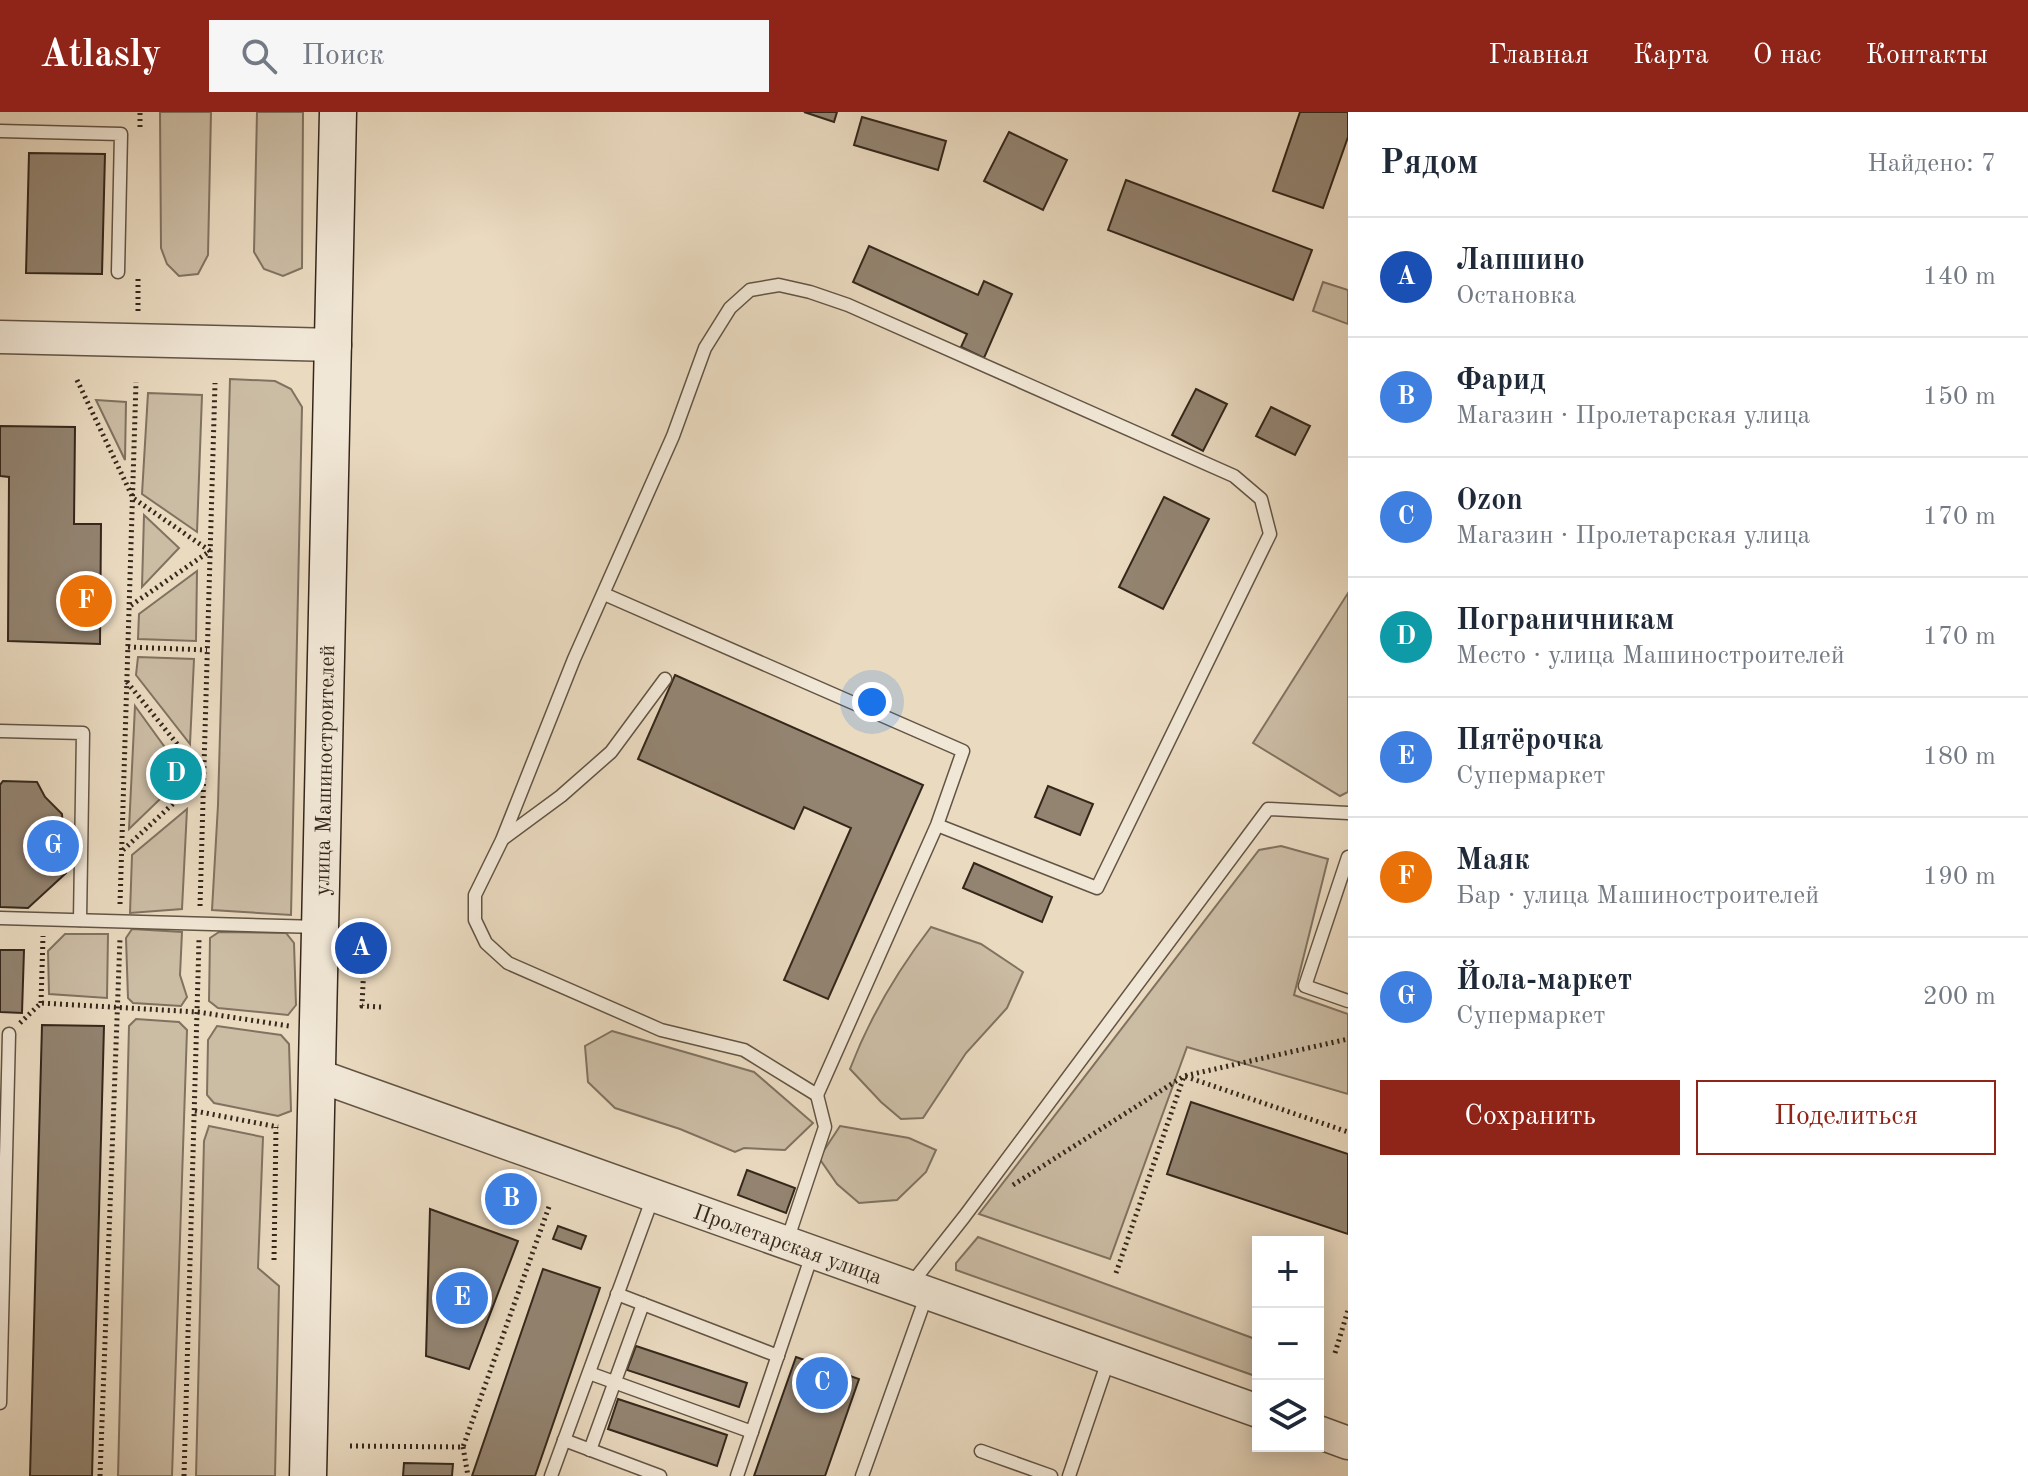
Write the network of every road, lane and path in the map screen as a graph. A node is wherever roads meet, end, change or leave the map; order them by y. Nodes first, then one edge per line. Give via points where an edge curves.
1 (338, 112) edge
2 (0, 131) edge
3 (118, 272) dead end
4 (0, 337) edge
5 (335, 345) junction
6 (77, 380) dead end
7 (604, 594) junction
8 (129, 607) dead end
9 (128, 647) dead end
10 (207, 650) dead end
11 (665, 679) dead end
12 (127, 682) dead end
13 (0, 731) edge
14 (1348, 813) edge
15 (937, 825) junction
16 (502, 840) junction
17 (122, 850) dead end
18 (1348, 857) edge
19 (0, 918) edge
20 (44, 919) junction
21 (80, 920) junction
22 (322, 927) junction
23 (383, 942) dead end
24 (1348, 1001) edge
25 (41, 1003) junction
26 (381, 1007) dead end
27 (294, 1027) dead end
28 (9, 1034) joint
29 (1348, 1039) edge
30 (319, 1076) junction
31 (1184, 1076) junction
32 (817, 1095) junction
33 (195, 1111) dead end
34 (276, 1127) junction
35 (290, 1130) dead end
36 (1348, 1132) edge
37 (654, 1195) junction
38 (550, 1204) dead end
39 (964, 1217) junction
40 (800, 1247) junction
41 (274, 1260) dead end
42 (1116, 1273) dead end
43 (918, 1289) junction
44 (617, 1294) junction
45 (643, 1304) junction
46 (1348, 1310) edge
47 (1335, 1353) dead end
48 (778, 1356) junction
49 (1109, 1358) junction
50 (589, 1373) junction
51 (614, 1383) junction
52 (0, 1403) edge
53 (1252, 1409) edge
54 (752, 1432) junction
55 (1324, 1434) edge
56 (564, 1440) junction
57 (1348, 1443) edge
58 (350, 1446) dead end
59 (463, 1447) junction
60 (590, 1450) junction
61 (981, 1451) dead end
62 (308, 1476) edge
63 (468, 1476) edge
64 (551, 1476) edge
65 (660, 1476) edge
66 (737, 1476) edge
67 (862, 1476) edge
68 (1051, 1476) edge
69 (1069, 1476) edge

1 - 5 main road, улица Машиностроителей
2 - 3 lane via 121,134
4 - 5 street
5 - 22 main road, улица Машиностроителей
6 - 8 path via 133,498 210,551
7 - 15 lane via 963,751
7 - 15 lane via 705,348 730,308 750,290 779,285 848,305 1234,476 1261,499 1270,534 1097,888
7 - 16 lane
9 - 10 path
11 - 16 lane via 611,752
12 - 17 path via 203,776
13 - 21 lane via 83,733
14 - 39 lane via 1268,809
15 - 32 lane
16 - 32 lane via 475,895 475,920 486,943 508,963 661,1030 744,1050
18 - 24 lane via 1305,986
19 - 20 lane
20 - 21 lane
20 - 25 path
21 - 22 lane
22 - 30 main road, улица Машиностроителей
23 - 26 path via 365,941 362,1006
25 - 27 path via 198,1012
25 - 28 path
28 - 52 lane
29 - 31 path
30 - 37 street, Пролетарская улица
30 - 62 main road, улица Машиностроителей
31 - 36 path
31 - 39 path
31 - 42 path
32 - 40 lane via 825,1127
33 - 34 path
34 - 35 path
34 - 41 path
37 - 40 street, Пролетарская улица
37 - 44 lane
38 - 59 path
39 - 43 lane
40 - 43 street, Пролетарская улица
40 - 48 lane
43 - 49 street, Пролетарская улица
43 - 67 lane
44 - 45 lane
44 - 50 lane
45 - 48 lane
45 - 51 lane
46 - 47 path
48 - 54 lane
49 - 53 street, Пролетарская улица
49 - 69 lane
50 - 51 lane
50 - 56 lane
51 - 54 lane
51 - 60 lane
54 - 66 lane
55 - 57 street
56 - 60 lane
56 - 64 lane
58 - 59 path
59 - 63 path
60 - 65 lane
61 - 68 lane

